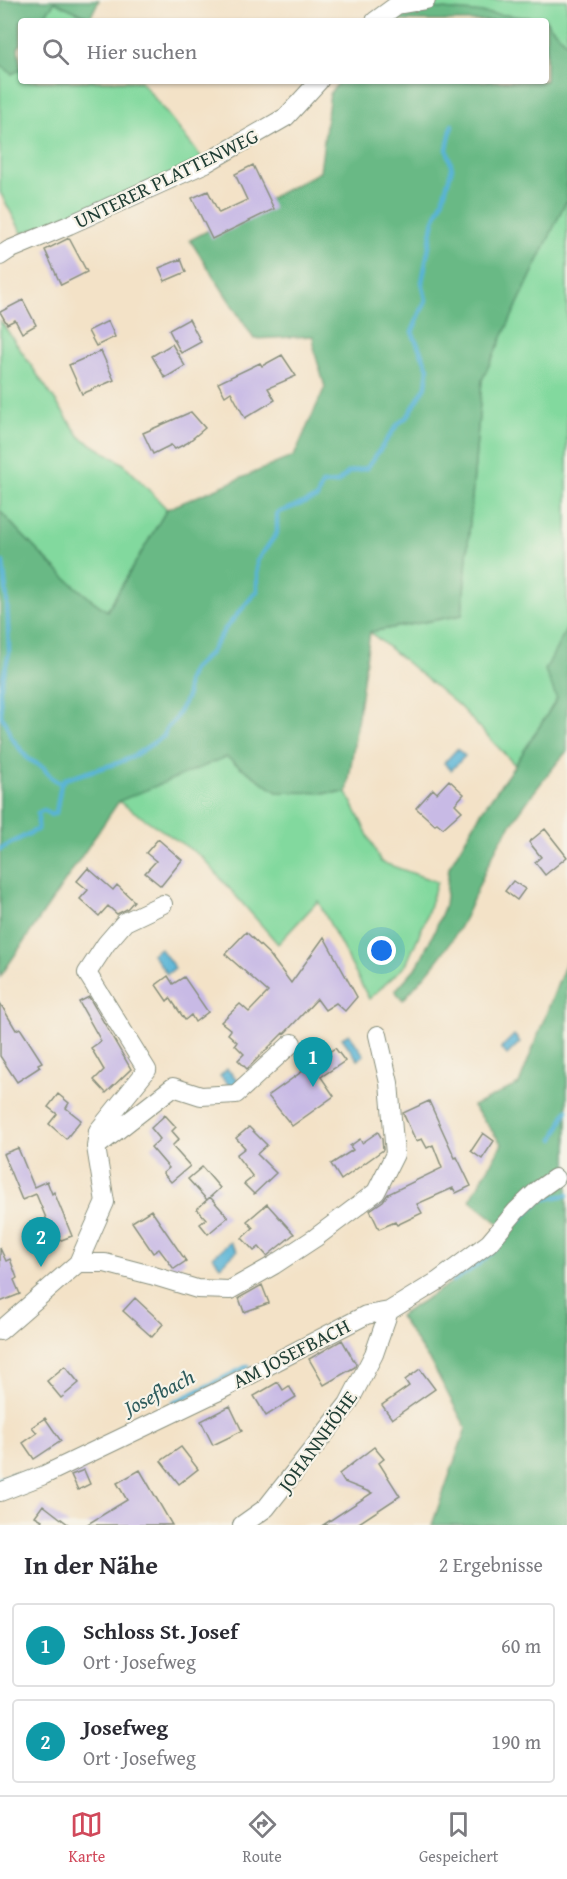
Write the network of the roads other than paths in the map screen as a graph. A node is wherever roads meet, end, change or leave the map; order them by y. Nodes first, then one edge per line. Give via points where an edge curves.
1 (426, 0) edge
2 (379, 18) edge
3 (316, 84) edge
4 (0, 256) edge
5 (163, 904) dead end
6 (378, 1035) dead end
7 (292, 1043) dead end
8 (96, 1147) junction
9 (555, 1178) dead end
10 (78, 1263) junction
11 (389, 1311) junction
12 (0, 1331) edge
13 (0, 1492) edge
14 (242, 1525) edge

1 - 2 street via 397,5
3 - 4 street, UNTERER PLATTENWEG via 286,117 206,163
5 - 8 street via 125,922 87,973 147,1070 98,1131
6 - 10 street via 389,1083 395,1154 376,1192 315,1238 230,1290 197,1289 105,1263
7 - 8 street via 236,1094 201,1096 173,1087
8 - 10 street via 105,1202
9 - 11 street, AM JOSEFBACH via 516,1211 489,1243
10 - 12 street
11 - 13 street, AM JOSEFBACH via 366,1315 193,1403
11 - 14 street, JOHANNHÖHE via 374,1354 348,1404 267,1508

